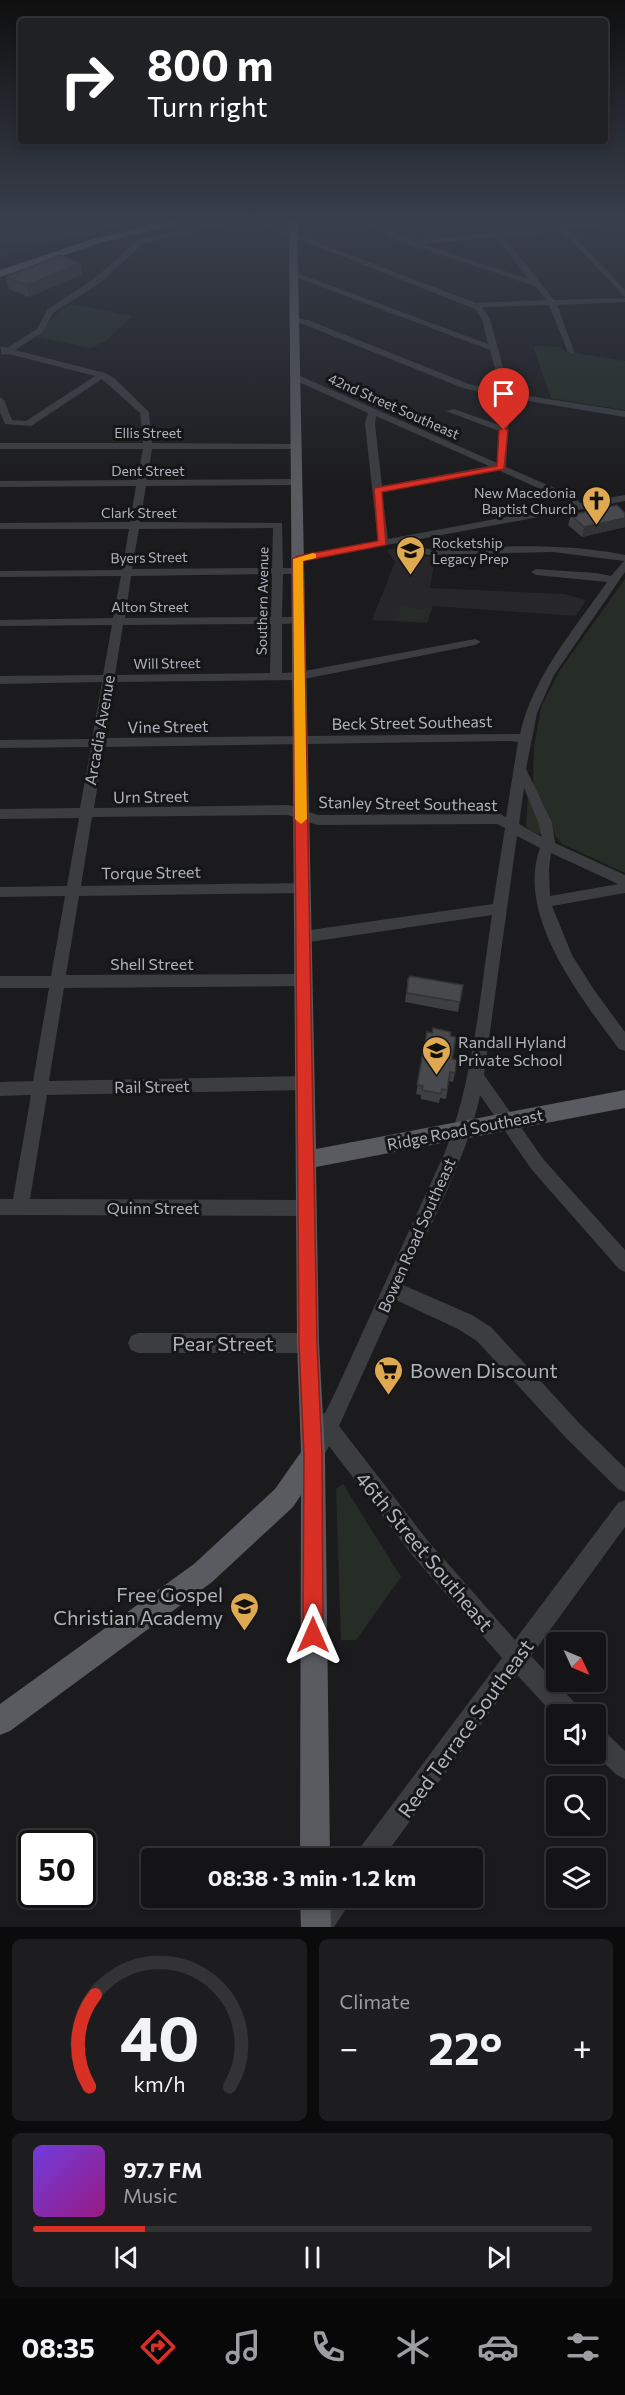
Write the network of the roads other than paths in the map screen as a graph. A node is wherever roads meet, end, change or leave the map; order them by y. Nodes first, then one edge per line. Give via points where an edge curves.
1 (53, 312) edge
2 (294, 312) edge
3 (392, 312) edge
4 (480, 312) edge
5 (556, 312) edge
6 (294, 320) junction
7 (4, 350) edge
8 (494, 350) junction
9 (572, 352) dead end
10 (0, 357) edge
11 (102, 375) junction
12 (296, 377) junction
13 (506, 395) junction
14 (0, 400) edge
15 (373, 411) junction
16 (451, 411) dead end
17 (625, 414) edge
18 (504, 430) junction
19 (148, 445) junction
20 (0, 446) edge
21 (296, 446) junction
22 (501, 467) junction
23 (297, 482) junction
24 (141, 483) junction
25 (0, 484) edge
26 (377, 490) junction
27 (625, 498) edge
28 (578, 507) junction
29 (134, 525) junction
30 (278, 525) joint
31 (0, 526) edge
32 (407, 538) junction
33 (383, 543) junction
34 (625, 558) edge
35 (625, 564) edge
36 (298, 565) junction
37 (277, 571) junction
38 (536, 572) dead end
39 (126, 573) junction
40 (0, 574) edge
41 (614, 580) junction
42 (277, 620) junction
43 (299, 620) junction
44 (0, 622) edge
45 (118, 622) junction
46 (475, 642) dead end
47 (299, 676) junction
48 (276, 677) junction
49 (108, 679) junction
50 (0, 680) edge
51 (525, 739) junction
52 (300, 741) junction
53 (97, 743) junction
54 (0, 744) edge
55 (520, 769) junction
56 (85, 813) junction
57 (0, 814) edge
58 (301, 815) junction
59 (514, 826) junction
60 (547, 844) junction
61 (625, 881) edge
62 (302, 888) junction
63 (625, 888) edge
64 (72, 891) junction
65 (0, 892) edge
66 (544, 902) junction
67 (500, 908) junction
68 (303, 937) junction
69 (303, 980) junction
70 (57, 981) junction
71 (0, 982) edge
72 (625, 1044) edge
73 (476, 1076) junction
74 (305, 1083) junction
75 (0, 1089) edge
76 (40, 1089) junction
77 (625, 1099) edge
78 (507, 1121) junction
79 (462, 1130) junction
80 (306, 1160) junction
81 (0, 1207) edge
82 (20, 1207) junction
83 (306, 1208) junction
84 (625, 1263) edge
85 (392, 1289) junction
86 (138, 1343) dead end
87 (308, 1343) junction
88 (311, 1408) junction
89 (327, 1427) junction
90 (313, 1455) junction
91 (625, 1482) edge
92 (625, 1510) edge
93 (516, 1658) junction
94 (560, 1704) edge
95 (0, 1721) edge
96 (606, 1749) edge
97 (625, 1767) edge
98 (315, 1848) edge
99 (376, 1848) edge
100 (316, 1908) edge
101 (332, 1908) edge
102 (317, 1927) edge

1 - 7 street via 40,330
2 - 6 main road
3 - 8 street
4 - 8 street
5 - 9 street
6 - 12 main road
6 - 13 street via 446,379
7 - 10 street
7 - 11 street, Arcadia Avenue
8 - 13 street
11 - 14 street via 34,422 8,422
11 - 19 street, Arcadia Avenue via 144,412
12 - 15 street, 42nd Street Southeast
12 - 21 main road
13 - 17 street
13 - 18 street
15 - 22 street, 42nd Street Southeast
15 - 26 street via 370,423
16 - 18 street
18 - 22 street
19 - 20 street, Ellis Street
19 - 21 street, Ellis Street
19 - 24 street, Arcadia Avenue
21 - 23 main road
22 - 26 street
22 - 28 street, 42nd Street Southeast via 571,499
23 - 24 street, Dent Street
23 - 36 main road
24 - 25 street, Dent Street
24 - 29 street, Arcadia Avenue
26 - 33 street
27 - 28 street, Byers Street
28 - 32 street, Byers Street
29 - 30 street, Clark Street
29 - 31 street, Clark Street
29 - 39 street, Arcadia Avenue
30 - 37 street, Southern Avenue
32 - 33 street, Byers Street
32 - 34 street via 419,550 429,552 564,551
33 - 36 street, Byers Street
35 - 41 street, Bowen Road Southeast
36 - 37 street, Byers Street
36 - 43 main road
37 - 39 street, Byers Street
37 - 42 street, Southern Avenue
38 - 41 street
39 - 40 street, Byers Street
39 - 45 street, Arcadia Avenue
41 - 51 street, Bowen Road Southeast via 548,675 534,704
42 - 43 street, Alton Street
42 - 45 street, Alton Street
42 - 48 street, Southern Avenue
43 - 47 main road
44 - 45 street, Alton Street
45 - 49 street, Arcadia Avenue
46 - 47 street, Will Street
47 - 48 street, Will Street
47 - 52 main road
48 - 49 street, Will Street
49 - 50 street, Will Street
49 - 53 street, Arcadia Avenue
51 - 52 street, Beck Street Southeast
51 - 55 street, Bowen Road Southeast
52 - 53 street, Vine Street
52 - 58 main road
53 - 54 street, Vine Street
53 - 56 street, Arcadia Avenue
55 - 59 street, Bowen Road Southeast
55 - 60 street via 548,833
56 - 57 street, Urn Street
56 - 58 street, Urn Street via 290,810
56 - 64 street, Arcadia Avenue
58 - 59 street, Stanley Street Southeast via 318,820 500,819
58 - 62 main road
59 - 60 street, Stanley Street Southeast
59 - 67 street, Bowen Road Southeast
60 - 61 street, Stanley Street Southeast
60 - 66 street via 543,861
62 - 64 street, Torque Street
62 - 68 main road
63 - 66 street
64 - 65 street, Torque Street
64 - 70 street, Arcadia Avenue
66 - 72 street via 562,949
67 - 68 street
67 - 73 street, Bowen Road Southeast
68 - 69 main road
69 - 70 street, Shell Street
69 - 74 main road
70 - 71 street, Shell Street
70 - 76 street, Arcadia Avenue
73 - 78 street
73 - 79 street, Bowen Road Southeast
74 - 76 street, Rail Street
74 - 80 main road
75 - 76 street, Rail Street
76 - 82 street, Arcadia Avenue
77 - 78 main road, Ridge Road Southeast
78 - 79 main road, Ridge Road Southeast
78 - 84 street via 553,1184
79 - 80 main road, Ridge Road Southeast
79 - 85 street, Bowen Road Southeast
80 - 83 main road
81 - 82 street, Quinn Street
82 - 83 street, Quinn Street
83 - 87 main road
85 - 89 street, Bowen Road Southeast
85 - 91 street via 484,1334
86 - 87 street, Pear Street
87 - 88 main road
88 - 89 street, 46th Street Southeast
88 - 90 main road
89 - 90 street, Bowen Road Southeast
89 - 93 street, 46th Street Southeast via 401,1525
90 - 95 main road via 284,1498 203,1573
90 - 98 main road
92 - 93 street, Reed Terrace Southeast
93 - 94 street, 46th Street Southeast
93 - 99 street, Reed Terrace Southeast
96 - 97 street
100 - 102 main road
101 - 102 street

